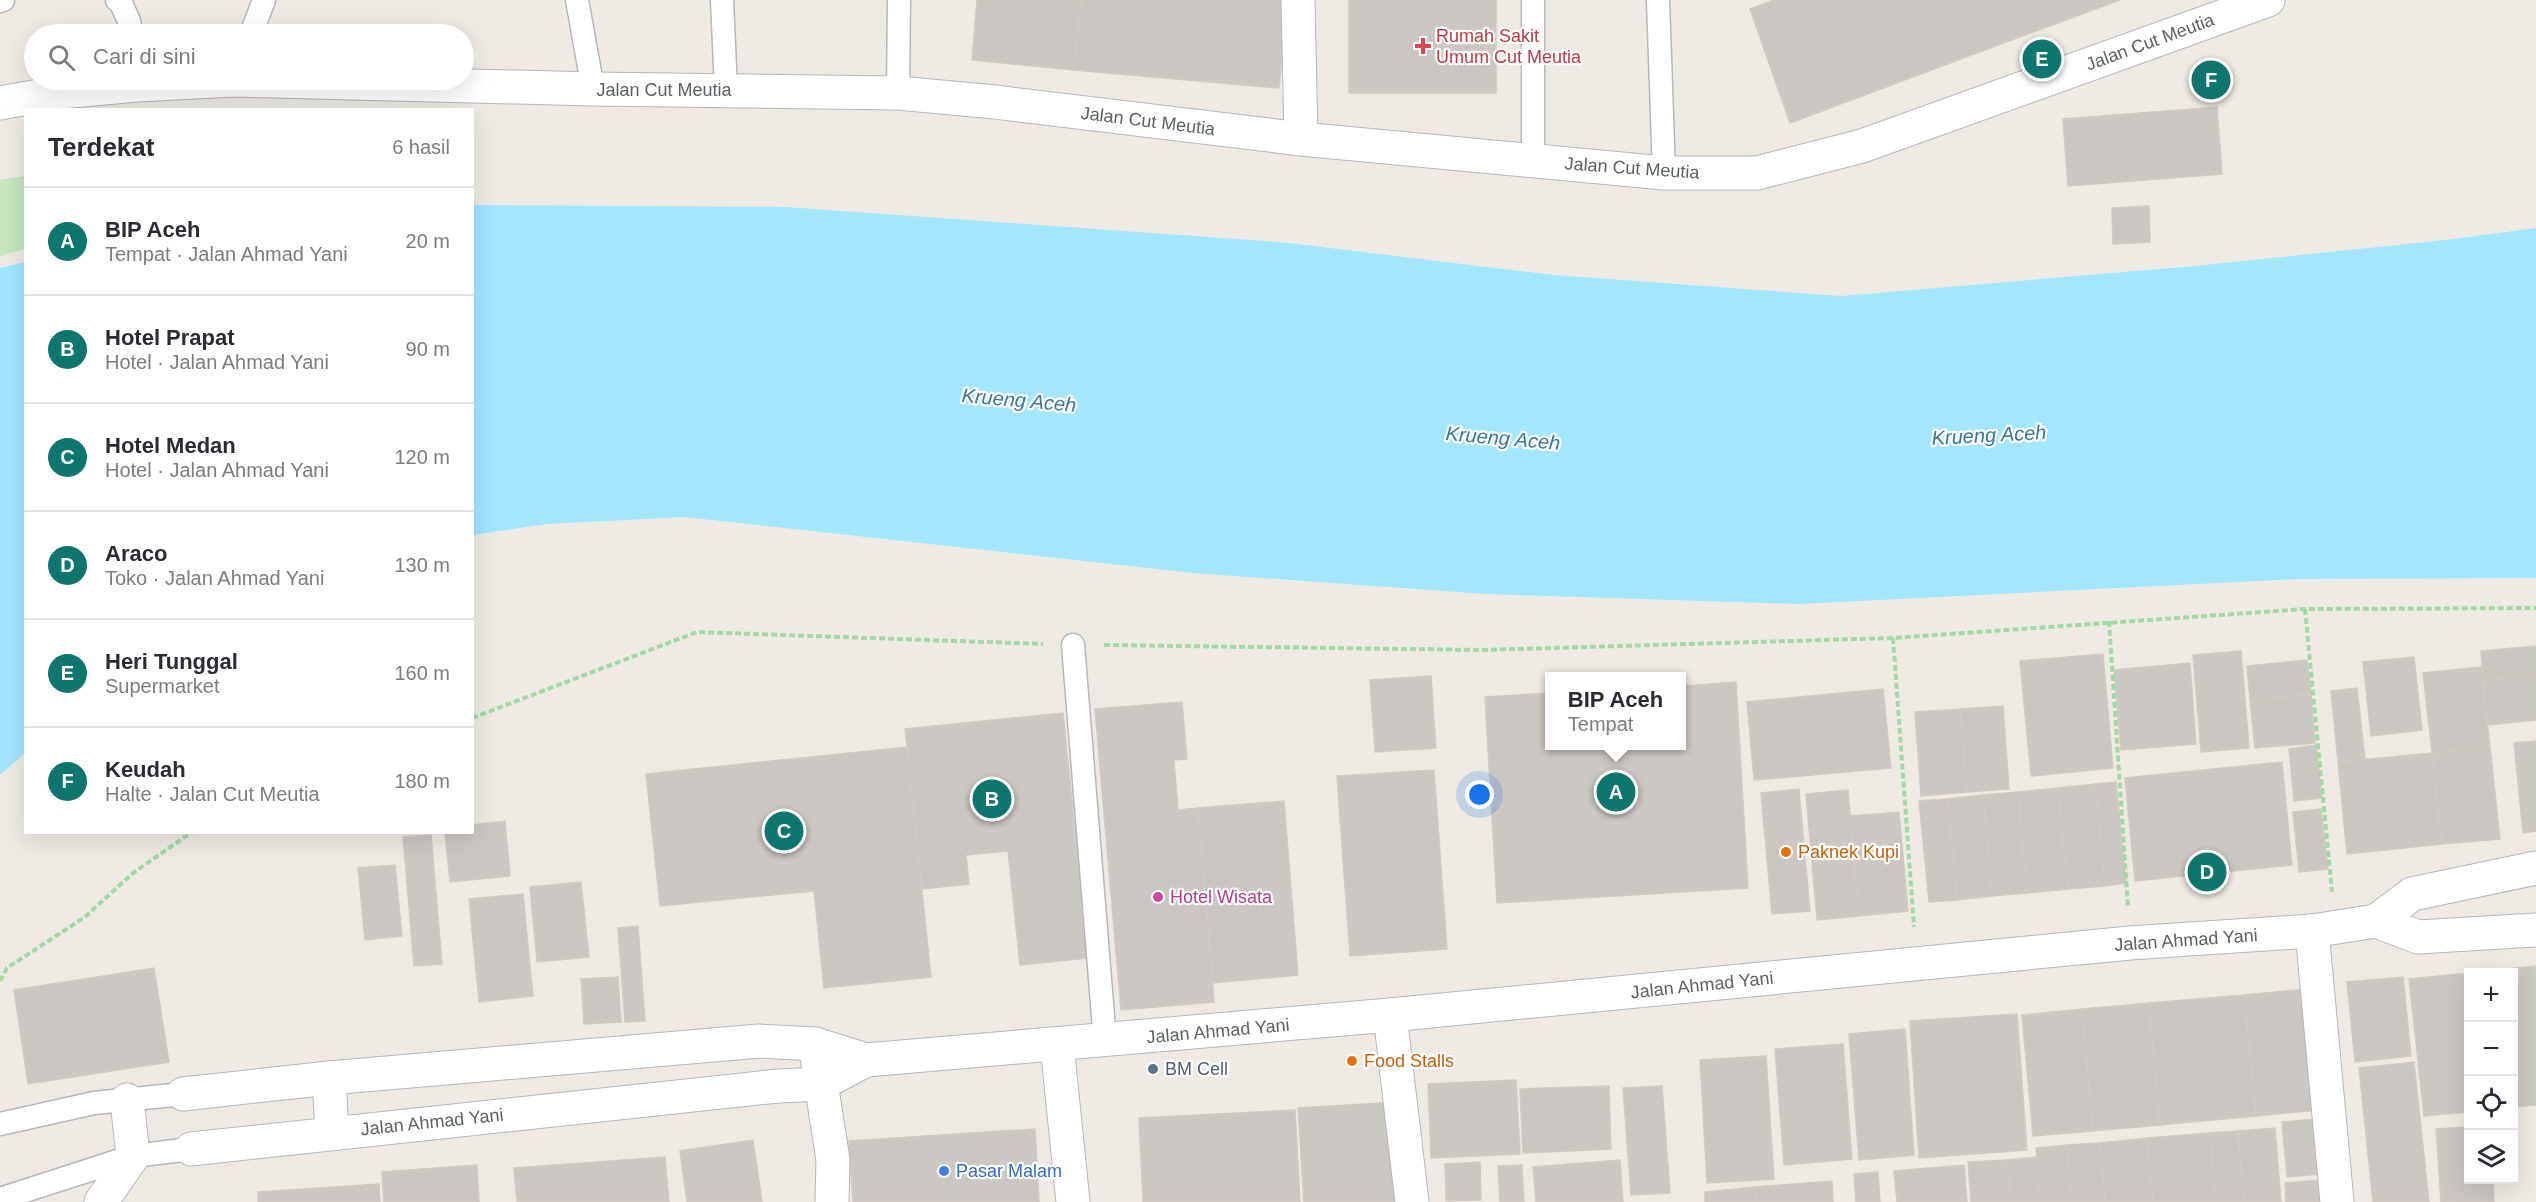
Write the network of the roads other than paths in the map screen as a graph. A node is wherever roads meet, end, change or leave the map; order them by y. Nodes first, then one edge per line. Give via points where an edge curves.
1 (117, 0) edge
2 (264, 0) edge
3 (577, 0) edge
4 (722, 0) edge
5 (899, 0) edge
6 (1298, 0) edge
7 (1533, 0) edge
8 (1658, 0) edge
9 (2268, 0) edge
10 (129, 24) edge
11 (255, 24) edge
12 (474, 86) edge
13 (593, 89) junction
14 (76, 90) edge
15 (726, 90) junction
16 (898, 93) junction
17 (0, 104) edge
18 (1301, 139) junction
19 (1533, 161) junction
20 (1664, 173) junction
21 (1073, 645) road end
22 (2536, 868) edge
23 (2376, 921) junction
24 (2323, 930) junction
25 (2536, 930) edge
26 (1390, 1015) junction
27 (1105, 1041) junction
28 (815, 1044) junction
29 (1057, 1045) junction
30 (866, 1060) junction
31 (329, 1078) junction
32 (821, 1084) junction
33 (183, 1094) joint
34 (127, 1100) junction
35 (0, 1124) edge
36 (332, 1132) junction
37 (190, 1149) joint
38 (133, 1156) junction
39 (0, 1199) edge
40 (101, 1202) edge
41 (832, 1202) edge
42 (1073, 1202) edge
43 (1412, 1202) edge
44 (2337, 1202) edge

1 - 10 lane
2 - 11 lane
3 - 13 lane
4 - 15 lane
5 - 16 lane
6 - 18 street
7 - 19 lane
8 - 20 lane
9 - 20 street, Jalan Cut Meutia via 1862,146 1757,173
12 - 13 street, Jalan Cut Meutia
13 - 15 street, Jalan Cut Meutia
14 - 17 street, Jalan Cut Meutia
15 - 16 street, Jalan Cut Meutia
16 - 18 street, Jalan Cut Meutia
18 - 19 street, Jalan Cut Meutia
19 - 20 street, Jalan Cut Meutia
21 - 27 lane
22 - 23 street via 2412,894
23 - 24 street, Jalan Ahmad Yani
23 - 25 street via 2418,938
24 - 26 street, Jalan Ahmad Yani via 2130,943
24 - 44 street
26 - 27 street, Jalan Ahmad Yani
26 - 43 street
27 - 29 street, Jalan Ahmad Yani
28 - 30 street, Jalan Ahmad Yani
28 - 31 street, Jalan Ahmad Yani via 759,1041
28 - 32 street
29 - 30 street, Jalan Ahmad Yani
29 - 42 street
30 - 32 street, Jalan Ahmad Yani
31 - 33 street, Jalan Ahmad Yani
31 - 36 street
32 - 36 street, Jalan Ahmad Yani
32 - 41 street via 833,1160
33 - 34 lane
34 - 35 lane via 94,1103
34 - 38 street
36 - 37 street, Jalan Ahmad Yani
37 - 38 lane, Jalan Ahmad Yani
38 - 39 lane, Jalan Ahmad Yani
38 - 40 street

